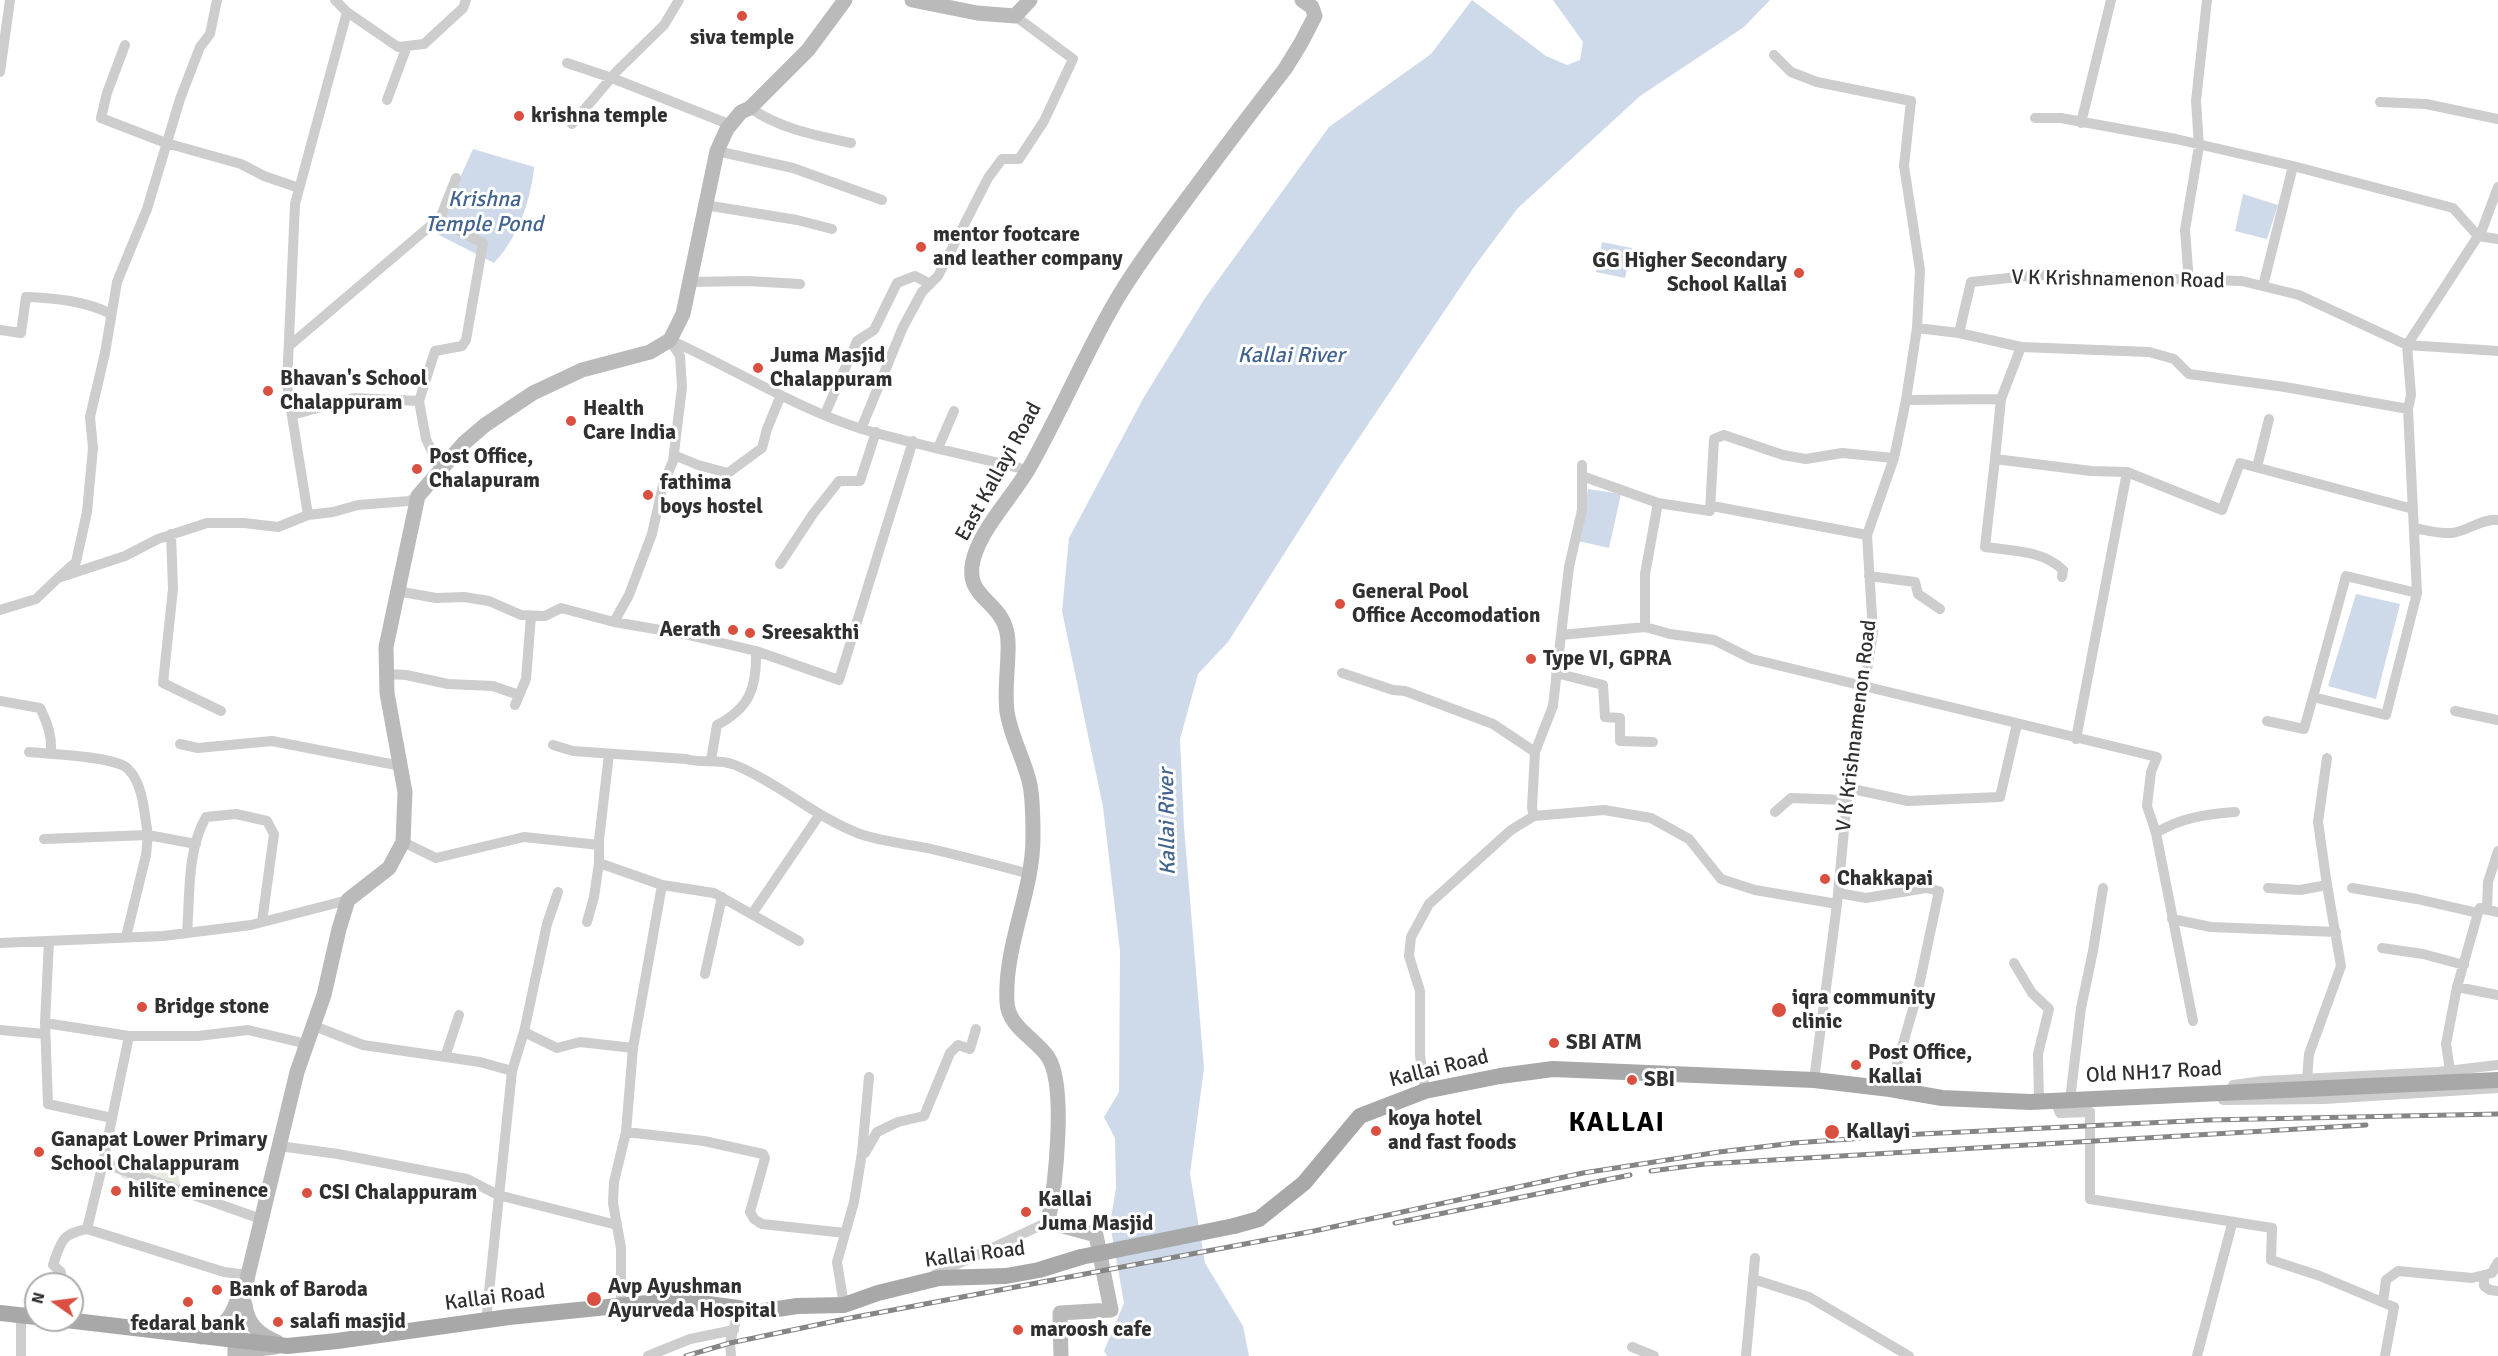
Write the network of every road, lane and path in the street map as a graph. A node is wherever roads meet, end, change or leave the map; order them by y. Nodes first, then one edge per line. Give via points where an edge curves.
1 (10, 0) edge
2 (217, 0) edge
3 (335, 0) edge
4 (466, 0) edge
5 (679, 0) edge
6 (845, 0) edge
7 (912, 0) edge
8 (1030, 0) edge
9 (1302, 0) edge
10 (2111, 0) edge
11 (2207, 0) edge
12 (347, 12) junction
13 (1015, 16) junction
14 (4, 20) edge
15 (125, 45) dead end
16 (407, 46) junction
17 (1774, 55) dead end
18 (567, 63) dead end
19 (0, 72) edge
20 (612, 78) junction
21 (387, 100) dead end
22 (2380, 102) dead end
23 (750, 108) junction
24 (2035, 118) dead end
25 (2498, 119) edge
26 (2081, 123) junction
27 (572, 124) dead end
28 (730, 125) junction
29 (166, 143) junction
30 (851, 143) dead end
31 (2199, 146) junction
32 (717, 151) junction
33 (2293, 166) junction
34 (456, 178) dead end
35 (2498, 187) edge
36 (299, 188) junction
37 (882, 200) dead end
38 (705, 205) junction
39 (440, 221) junction
40 (832, 229) dead end
41 (2478, 236) junction
42 (2498, 239) edge
43 (690, 282) junction
44 (2189, 282) junction
45 (800, 284) dead end
46 (930, 284) junction
47 (2263, 286) junction
48 (111, 314) junction
49 (1917, 328) junction
50 (0, 330) edge
51 (1959, 333) junction
52 (670, 340) junction
53 (2407, 345) junction
54 (289, 346) junction
55 (2021, 347) junction
56 (2498, 351) edge
57 (781, 395) junction
58 (2001, 399) junction
59 (1906, 400) junction
60 (419, 401) junction
61 (2408, 409) junction
62 (954, 411) dead end
63 (825, 414) junction
64 (292, 415) junction
65 (2269, 419) dead end
66 (861, 429) junction
67 (876, 432) junction
68 (912, 441) junction
69 (938, 448) junction
70 (674, 455) junction
71 (1894, 458) junction
72 (1995, 459) junction
73 (2257, 467) junction
74 (440, 469) junction
75 (1027, 470) junction
76 (2127, 472) junction
77 (418, 496) junction
78 (1658, 503) junction
79 (1712, 506) junction
80 (2413, 509) junction
81 (308, 515) junction
82 (2498, 520) edge
83 (2414, 528) junction
84 (171, 534) junction
85 (1867, 535) junction
86 (780, 564) dead end
87 (1869, 576) junction
88 (58, 578) junction
89 (2062, 578) dead end
90 (398, 591) junction
91 (2416, 593) junction
92 (1940, 609) dead end
93 (0, 610) edge
94 (531, 616) junction
95 (614, 621) junction
96 (1645, 627) junction
97 (1561, 635) junction
98 (756, 651) junction
99 (1342, 673) dead end
100 (1556, 673) junction
101 (387, 674) junction
102 (1864, 685) junction
103 (2313, 697) junction
104 (0, 701) edge
105 (220, 711) dead end
106 (2455, 711) dead end
107 (2498, 720) edge
108 (2267, 721) dead end
109 (2017, 724) junction
110 (2076, 739) junction
111 (1653, 742) dead end
112 (180, 744) dead end
113 (553, 745) dead end
114 (29, 752) dead end
115 (1535, 752) junction
116 (51, 754) junction
117 (609, 754) junction
118 (2327, 758) dead end
119 (711, 760) junction
120 (400, 766) junction
121 (1848, 788) junction
122 (1846, 800) junction
123 (1775, 812) dead end
124 (2235, 812) dead end
125 (820, 814) junction
126 (1534, 816) junction
127 (2156, 833) junction
128 (148, 835) junction
129 (44, 839) dead end
130 (403, 842) junction
131 (196, 844) junction
132 (599, 846) junction
133 (2498, 851) edge
134 (599, 863) junction
135 (1030, 874) junction
136 (662, 885) junction
137 (2328, 885) junction
138 (2103, 888) dead end
139 (2268, 888) dead end
140 (2352, 888) dead end
141 (558, 892) dead end
142 (722, 897) junction
143 (1838, 898) junction
144 (348, 900) junction
145 (2488, 912) edge
146 (752, 914) junction
147 (2172, 920) junction
148 (262, 922) junction
149 (587, 922) dead end
150 (2336, 932) junction
151 (187, 933) junction
152 (126, 937) junction
153 (49, 941) junction
154 (799, 941) dead end
155 (0, 943) edge
156 (2382, 948) dead end
157 (2014, 963) dead end
158 (2464, 965) junction
159 (705, 974) dead end
160 (2457, 987) junction
161 (2498, 995) edge
162 (459, 1015) dead end
163 (2193, 1021) dead end
164 (314, 1026) junction
165 (45, 1029) junction
166 (976, 1029) dead end
167 (0, 1030) edge
168 (524, 1032) junction
169 (129, 1036) junction
170 (307, 1044) junction
171 (633, 1048) junction
172 (445, 1057) junction
173 (2498, 1065) edge
174 (512, 1071) junction
175 (2450, 1071) junction
176 (869, 1077) dead end
177 (2307, 1079) junction
178 (1814, 1080) junction
179 (2498, 1080) edge
180 (2498, 1088) edge
181 (1890, 1089) junction
182 (1425, 1091) junction
183 (2173, 1094) junction
184 (2055, 1101) junction
185 (112, 1118) junction
186 (626, 1132) junction
187 (279, 1146) junction
188 (861, 1159) junction
189 (103, 1163) junction
190 (498, 1195) junction
191 (261, 1219) junction
192 (1048, 1222) junction
193 (2232, 1224) junction
194 (617, 1225) junction
195 (87, 1229) junction
196 (845, 1233) junction
197 (1755, 1258) dead end
198 (2498, 1263) edge
199 (61, 1272) edge
200 (248, 1275) junction
201 (2484, 1275) junction
202 (1753, 1279) junction
203 (918, 1284) junction
204 (2498, 1291) edge
205 (245, 1292) junction
206 (2383, 1302) junction
207 (844, 1305) junction
208 (621, 1306) junction
209 (739, 1308) junction
210 (0, 1313) edge
211 (24, 1316) edge
212 (486, 1321) junction
213 (84, 1322) edge
214 (734, 1330) junction
215 (25, 1332) edge
216 (201, 1337) junction
217 (287, 1346) junction
218 (1632, 1347) dead end
219 (235, 1348) edge
220 (21, 1356) edge
221 (246, 1356) edge
222 (648, 1356) edge
223 (730, 1356) edge
224 (1061, 1356) edge
225 (1654, 1356) edge
226 (1746, 1356) edge
227 (1909, 1356) edge
228 (2197, 1356) edge
229 (2385, 1356) edge

1 - 14 street
2 - 29 street via 210,34 196,58
3 - 12 street
4 - 16 street via 464,8 424,44
5 - 20 street via 664,25
6 - 23 main road via 808,50
7 - 13 main road
8 - 13 main road
9 - 75 main road, East Kallayi Road via 1312,7 1315,16 1301,43 1115,302
10 - 26 street
11 - 31 street via 2196,101
12 - 16 street via 398,47
12 - 36 street
13 - 46 street via 1073,59 1044,121 1019,159 1002,159 988,178 938,276
14 - 19 street
15 - 29 street via 101,118
16 - 21 street
17 - 49 street, V K Krishnamenon Road via 1791,72 1818,82 1911,101 1904,166 1920,270
18 - 20 street
20 - 27 street
20 - 28 street
22 - 25 street via 2426,104
23 - 28 main road
23 - 30 street via 792,130
24 - 26 street
26 - 31 street
28 - 32 main road
29 - 36 street via 241,164
29 - 48 street via 147,209 117,282
31 - 33 street
31 - 44 street via 2185,230
32 - 37 street via 793,168
32 - 38 main road
33 - 41 street via 2452,208
33 - 47 street
34 - 39 street
35 - 41 street
36 - 54 street
38 - 40 street
38 - 43 main road
39 - 54 street
39 - 60 street via 483,243 466,340 462,345 435,351
41 - 42 street
41 - 53 street
43 - 45 street via 747,280
43 - 52 main road via 683,314
44 - 47 street, V K Krishnamenon Road via 2242,281
44 - 51 street, V K Krishnamenon Road via 2037,275 1971,282
46 - 63 street via 915,276 897,283 874,330 857,341
46 - 66 street via 903,327
47 - 53 street, V K Krishnamenon Road via 2299,295
48 - 50 street via 51,298 26,297 21,333
48 - 88 street via 90,417 93,448 87,512 76,562
49 - 51 street
49 - 59 street, V K Krishnamenon Road
51 - 55 street
52 - 57 street
52 - 70 street via 680,356 682,387
52 - 74 main road via 650,352 582,370 533,393 484,425
53 - 56 street, V K Krishnamenon Road
53 - 61 street via 2411,395
54 - 64 street via 287,385
55 - 58 street
55 - 61 street via 2149,352 2174,359 2190,374
57 - 63 street
57 - 70 street via 762,448 728,473
58 - 59 street
58 - 72 street
59 - 71 street, V K Krishnamenon Road
60 - 64 street via 354,398
60 - 74 street via 426,439
61 - 80 street
62 - 69 street
63 - 66 street
64 - 81 street
65 - 73 street
66 - 67 street
67 - 68 street
67 - 86 street via 860,481 839,481
68 - 69 street
68 - 98 street via 839,680
69 - 75 street
70 - 95 street via 652,534 629,595
71 - 79 street via 1842,453 1806,459 1724,435 1714,439
71 - 85 street, V K Krishnamenon Road
72 - 76 street
72 - 89 street via 1985,547 2051,559 2063,570
73 - 76 street via 2240,463 2222,510
73 - 80 street
74 - 77 main road
75 - 135 main road, East Kallayi Road via 976,551 972,581 975,591 1004,618 1008,636 1007,709 1030,784
76 - 110 street
77 - 81 street via 409,501 358,505
77 - 90 main road
78 - 79 street via 1710,511
78 - 96 street via 1646,574
78 - 97 street via 1582,470 1582,510 1569,567
79 - 85 street
80 - 83 street
81 - 84 street via 278,527 207,523
82 - 83 street via 2450,534
83 - 91 street
84 - 88 street via 125,556
84 - 105 street via 173,589 163,683
85 - 87 street, V K Krishnamenon Road
87 - 92 street via 1915,582 1918,594
87 - 102 street, V K Krishnamenon Road via 1873,633
88 - 93 street via 36,599
90 - 94 street via 489,601
90 - 101 main road via 387,647
91 - 103 street via 2346,576
91 - 103 street via 2386,715
94 - 95 street via 545,616 561,608
94 - 101 street via 529,661 517,700 493,686 448,684
95 - 98 street
96 - 97 street
96 - 102 street via 1714,640 1752,658
97 - 100 street
98 - 119 street via 757,673 750,696 734,716 717,725
99 - 115 street via 1405,691 1493,724
100 - 111 street via 1603,685 1605,717 1620,718 1620,741
100 - 115 street via 1553,706
101 - 120 main road
102 - 109 street
102 - 121 street, V K Krishnamenon Road
103 - 108 street via 2304,729
104 - 116 street via 40,708 52,739
106 - 107 street
109 - 110 street
109 - 121 street via 2000,796 1908,801
110 - 127 street via 2157,757 2147,806
112 - 120 street via 198,748 272,741
113 - 117 street
114 - 116 street
115 - 126 street
116 - 128 street via 116,761 128,769 140,790
117 - 119 street
117 - 132 street
118 - 137 street via 2318,822
119 - 125 street via 765,779
120 - 130 main road via 405,792
121 - 122 street, V K Krishnamenon Road
122 - 123 street via 1791,798
122 - 143 street, V K Krishnamenon Road
124 - 127 street via 2210,813 2172,823
125 - 135 street via 861,834
125 - 146 street
126 - 143 street via 1604,810 1652,818 1689,839 1721,879 1755,891
126 - 182 street via 1511,830 1429,904 1411,937 1409,956 1420,991 1420,1055
127 - 147 street
128 - 129 street
128 - 131 street
128 - 152 street
130 - 132 street via 436,858 524,837
130 - 144 main road via 389,868
131 - 148 street via 206,817 236,814 267,821 274,834
131 - 151 street
132 - 134 street
133 - 145 street via 2488,882
134 - 136 street
134 - 149 street
135 - 192 main road, East Kallayi Road via 1011,954 1007,1004 1010,1016 1047,1055 1055,1070 1056,1181
136 - 142 street via 714,892
136 - 171 street
137 - 139 street via 2300,890
137 - 150 street
138 - 184 street via 2081,1008
140 - 145 street
141 - 168 street via 547,924
142 - 146 street
142 - 159 street
143 - 178 street, V K Krishnamenon Road
143 - 181 street via 1866,898 1926,888 1939,891 1917,995
144 - 148 street
144 - 164 main road
145 - 158 street
146 - 154 street
147 - 150 street via 2211,927
147 - 163 street
148 - 151 street
150 - 177 street via 2341,966 2309,1054
151 - 152 street
152 - 153 street
153 - 155 street
153 - 165 street
156 - 158 street
157 - 184 street via 2032,993 2049,1009 2038,1054
158 - 160 street
160 - 161 street
160 - 175 street via 2446,1044
162 - 172 street
164 - 170 main road
164 - 172 street via 363,1045
165 - 167 street
165 - 169 street
165 - 185 street via 48,1104
166 - 188 street via 970,1049 958,1045 950,1053 924,1116 877,1132
168 - 171 street via 557,1048 579,1042
168 - 174 street
169 - 170 street via 198,1036 248,1030
169 - 185 street
170 - 187 main road
171 - 186 street
172 - 174 street
173 - 175 street
174 - 190 street
175 - 177 street
176 - 188 street
177 - 183 street
178 - 181 main road, Old NH17 Road
178 - 182 main road, Kallai Road via 1553,1069
179 - 183 main road, Old NH17 Road
180 - 183 street via 2276,1101 2185,1099
181 - 184 main road, Old NH17 Road via 1942,1098
182 - 203 main road, Kallai Road, bridge via 1360,1116 1304,1183 1259,1219 1081,1257 1039,1270 1005,1276 939,1278
183 - 184 main road, Old NH17 Road
184 - 193 street via 2060,1113 2090,1112 2090,1199
185 - 189 street
186 - 194 street via 614,1182
186 - 196 street via 704,1141 763,1154 750,1212 754,1219 762,1224
187 - 190 street via 467,1179
187 - 191 main road
188 - 196 street
189 - 191 street
189 - 195 street
190 - 194 street
190 - 212 street
191 - 200 main road
192 - 203 street
192 - 224 main road via 1096,1235 1111,1310 1060,1313
193 - 206 street via 2272,1228 2271,1260
193 - 228 street
194 - 208 street
195 - 199 street via 62,1239 53,1265
195 - 200 street via 224,1272
196 - 207 street via 837,1262
197 - 202 street
198 - 201 street via 2492,1273
200 - 205 main road
200 - 216 main road via 228,1320
201 - 204 street via 2484,1286
201 - 206 street via 2472,1278 2398,1271 2386,1280
202 - 226 street
202 - 227 street via 1809,1297
203 - 207 main road, Kallai Road
205 - 217 main road via 250,1323 258,1333
205 - 219 main road
206 - 229 street via 2394,1307
207 - 209 main road, Kallai Road via 758,1312
208 - 209 main road, Kallai Road via 676,1300
208 - 212 main road, Kallai Road
209 - 214 street
210 - 211 main road
212 - 217 main road, Kallai Road
213 - 216 main road, Kallai Road
214 - 222 street via 690,1339
214 - 223 street
215 - 220 street
216 - 219 main road, Kallai Road
217 - 219 main road, Kallai Road
217 - 221 main road via 258,1348
218 - 225 street

